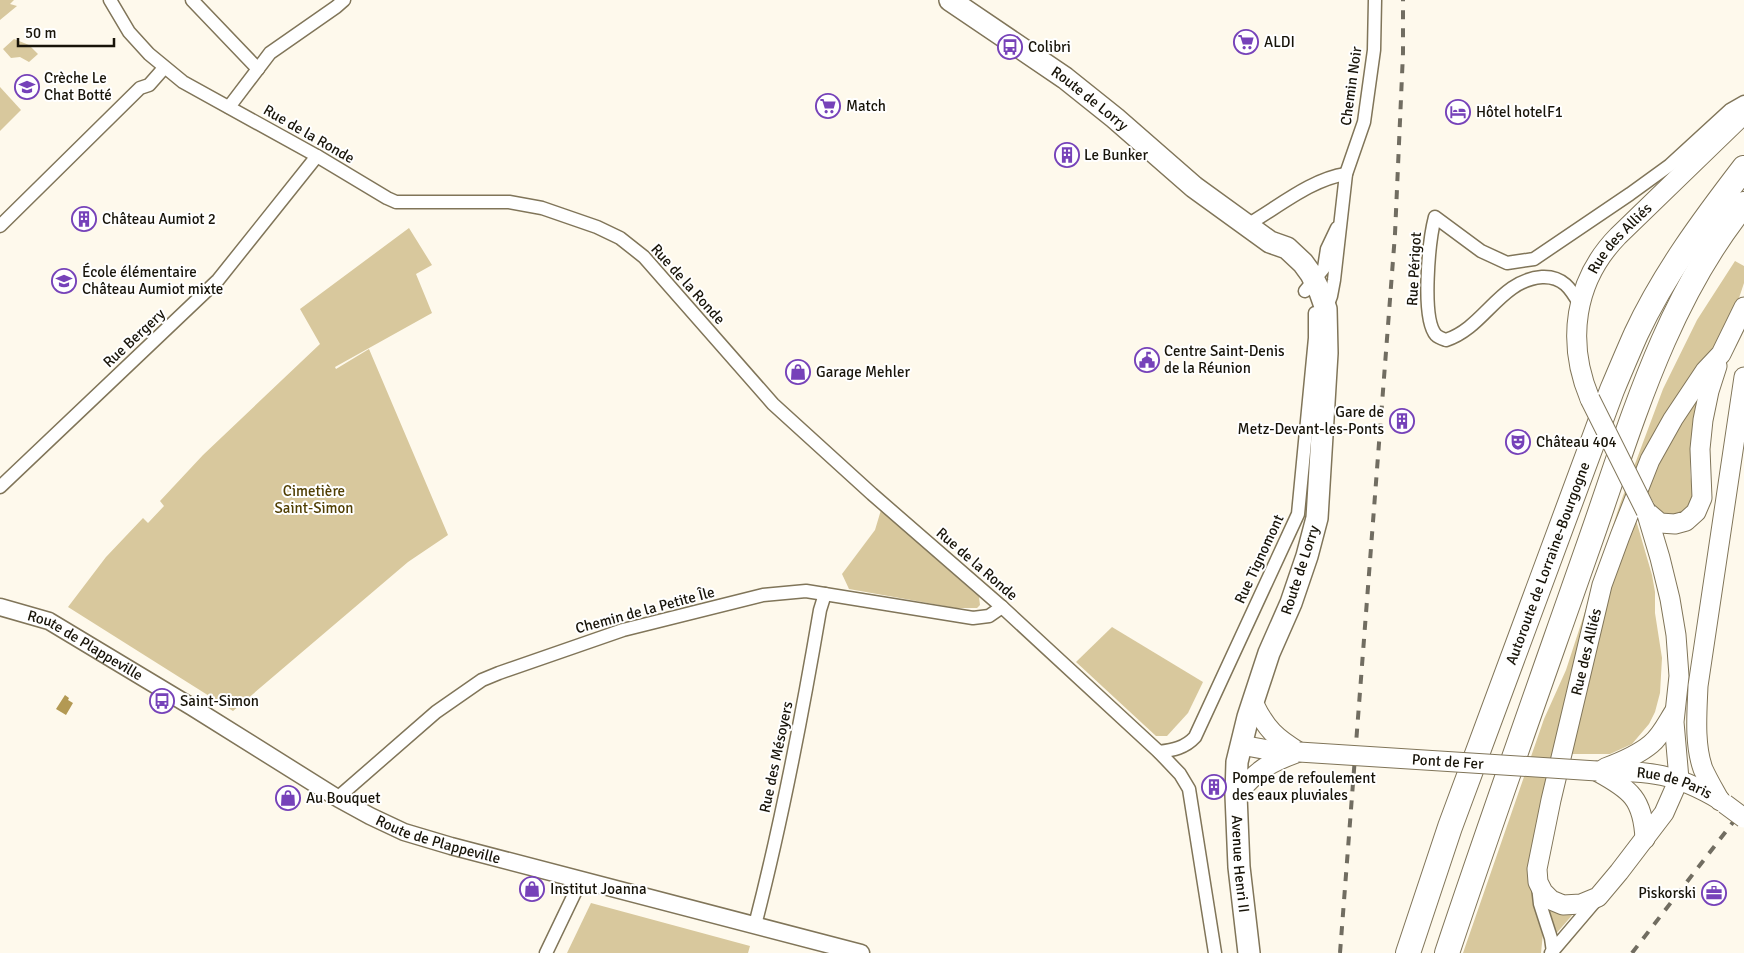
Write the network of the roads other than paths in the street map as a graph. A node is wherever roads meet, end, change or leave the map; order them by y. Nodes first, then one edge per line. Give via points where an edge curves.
1 (110, 0) edge
2 (192, 0) edge
3 (344, 0) edge
4 (950, 0) edge
5 (1375, 0) edge
6 (164, 68) junction
7 (258, 69) junction
8 (1744, 102) edge
9 (229, 107) junction
10 (1744, 114) edge
11 (1744, 149) edge
12 (317, 156) junction
13 (1744, 168) edge
14 (1346, 174) junction
15 (1744, 204) edge
16 (1340, 222) junction
17 (1247, 225) junction
18 (0, 226) edge
19 (1744, 230) edge
20 (1692, 238) junction
21 (1310, 286) junction
22 (1580, 305) junction
23 (1744, 307) edge
24 (1322, 317) junction
25 (1721, 354) junction
26 (1744, 377) edge
27 (1626, 437) junction
28 (0, 487) edge
29 (1646, 511) junction
30 (825, 594) junction
31 (0, 607) edge
32 (1002, 607) junction
33 (1254, 704) junction
34 (1674, 712) junction
35 (1241, 745) junction
36 (1159, 752) junction
37 (1299, 752) junction
38 (1597, 771) junction
39 (1680, 779) junction
40 (1236, 795) junction
41 (338, 799) junction
42 (1722, 803) junction
43 (1744, 818) edge
44 (1645, 839) junction
45 (581, 880) junction
46 (1538, 882) junction
47 (1598, 897) junction
48 (755, 925) junction
49 (1552, 952) edge
50 (546, 953) edge
51 (861, 953) edge
52 (1215, 953) edge
53 (1249, 953) edge
54 (1408, 953) edge
55 (1447, 953) edge

1 - 6 street, Rue de la Ronde via 129,32
2 - 7 street
3 - 7 street via 270,52
4 - 17 main road, Route de Lorry via 1065,78 1182,178
5 - 14 street, Chemin Noir via 1374,50 1364,122
6 - 9 street, Rue de la Ronde
6 - 18 street
7 - 9 street
8 - 22 street, Rue Périgot via 1730,110 1646,183 1534,258 1507,262 1481,251 1435,217 1430,236 1428,310 1437,336 1446,340 1463,333 1516,284 1532,278 1551,277 1563,281
9 - 12 street, Rue de la Ronde
10 - 22 main road, Rue des Alliés via 1609,244 1592,272
11 - 20 highway via 1718,183
12 - 28 street, Rue Bergery via 218,280
12 - 32 street, Rue de la Ronde via 396,202 509,202 542,208 620,238 644,257 773,404
13 - 20 highway, Autoroute de Lorraine-Bourgogne
14 - 16 street, Chemin Noir
14 - 17 street via 1314,184
15 - 27 highway via 1700,269 1678,309
16 - 21 street, Chemin Noir via 1327,249 1324,268
16 - 24 street, Chemin Noir via 1331,296
17 - 21 main road, Route de Lorry via 1270,242 1287,248 1303,263
19 - 27 highway via 1699,305 1645,414
20 - 54 highway, Autoroute de Lorraine-Bourgogne via 1637,333 1612,390 1450,827
21 - 24 main road, Route de Lorry
22 - 29 main road, Rue des Alliés, bridge via 1576,331 1580,373
23 - 25 main road, Rue des Alliés
24 - 33 main road, Route de Lorry via 1327,353 1315,526
24 - 36 street, Rue Tignomont via 1315,338 1298,514 1195,737 1181,747
25 - 29 main road via 1703,420 1700,450 1702,498 1696,512 1686,521 1675,524 1660,523
25 - 46 main road, Rue des Alliés via 1705,371 1650,460 1602,585 1538,854
26 - 42 main road via 1698,686 1699,748 1703,768
27 - 55 highway
29 - 34 main road, Rue des Alliés via 1666,583 1676,635 1679,676
30 - 32 street, Chemin de la Petite Île via 973,618 989,616
30 - 41 street, Chemin de la Petite Île via 806,591 763,595 623,630 505,670 482,680 436,712
30 - 48 street, Rue des Mésoyers via 802,718
31 - 41 street, Route de Plappeville via 49,621
32 - 36 street, Rue de la Ronde
33 - 35 main road, Route de Lorry
33 - 37 main road via 1266,727 1278,740
34 - 38 main road via 1651,744 1622,762
34 - 39 main road
35 - 37 main road, Pont de Fer
35 - 40 main road, Avenue Henri II
36 - 52 street, Rue de la Ronde via 1189,789
37 - 38 main road, Pont de Fer, bridge
37 - 40 main road via 1263,767
38 - 39 main road, Rue de Paris via 1662,774
38 - 44 main road via 1624,786 1635,798
39 - 42 main road, Rue de Paris
39 - 44 main road via 1664,813
40 - 53 main road, Avenue Henri II via 1239,866
41 - 45 street, Route de Plappeville via 413,835
42 - 43 main road, Rue de Paris, bridge
44 - 47 main road
45 - 48 street, Route de Plappeville
45 - 50 street
46 - 47 main road via 1551,900 1563,904 1581,904
46 - 49 street
47 - 49 street
48 - 51 street, Route de Plappeville

